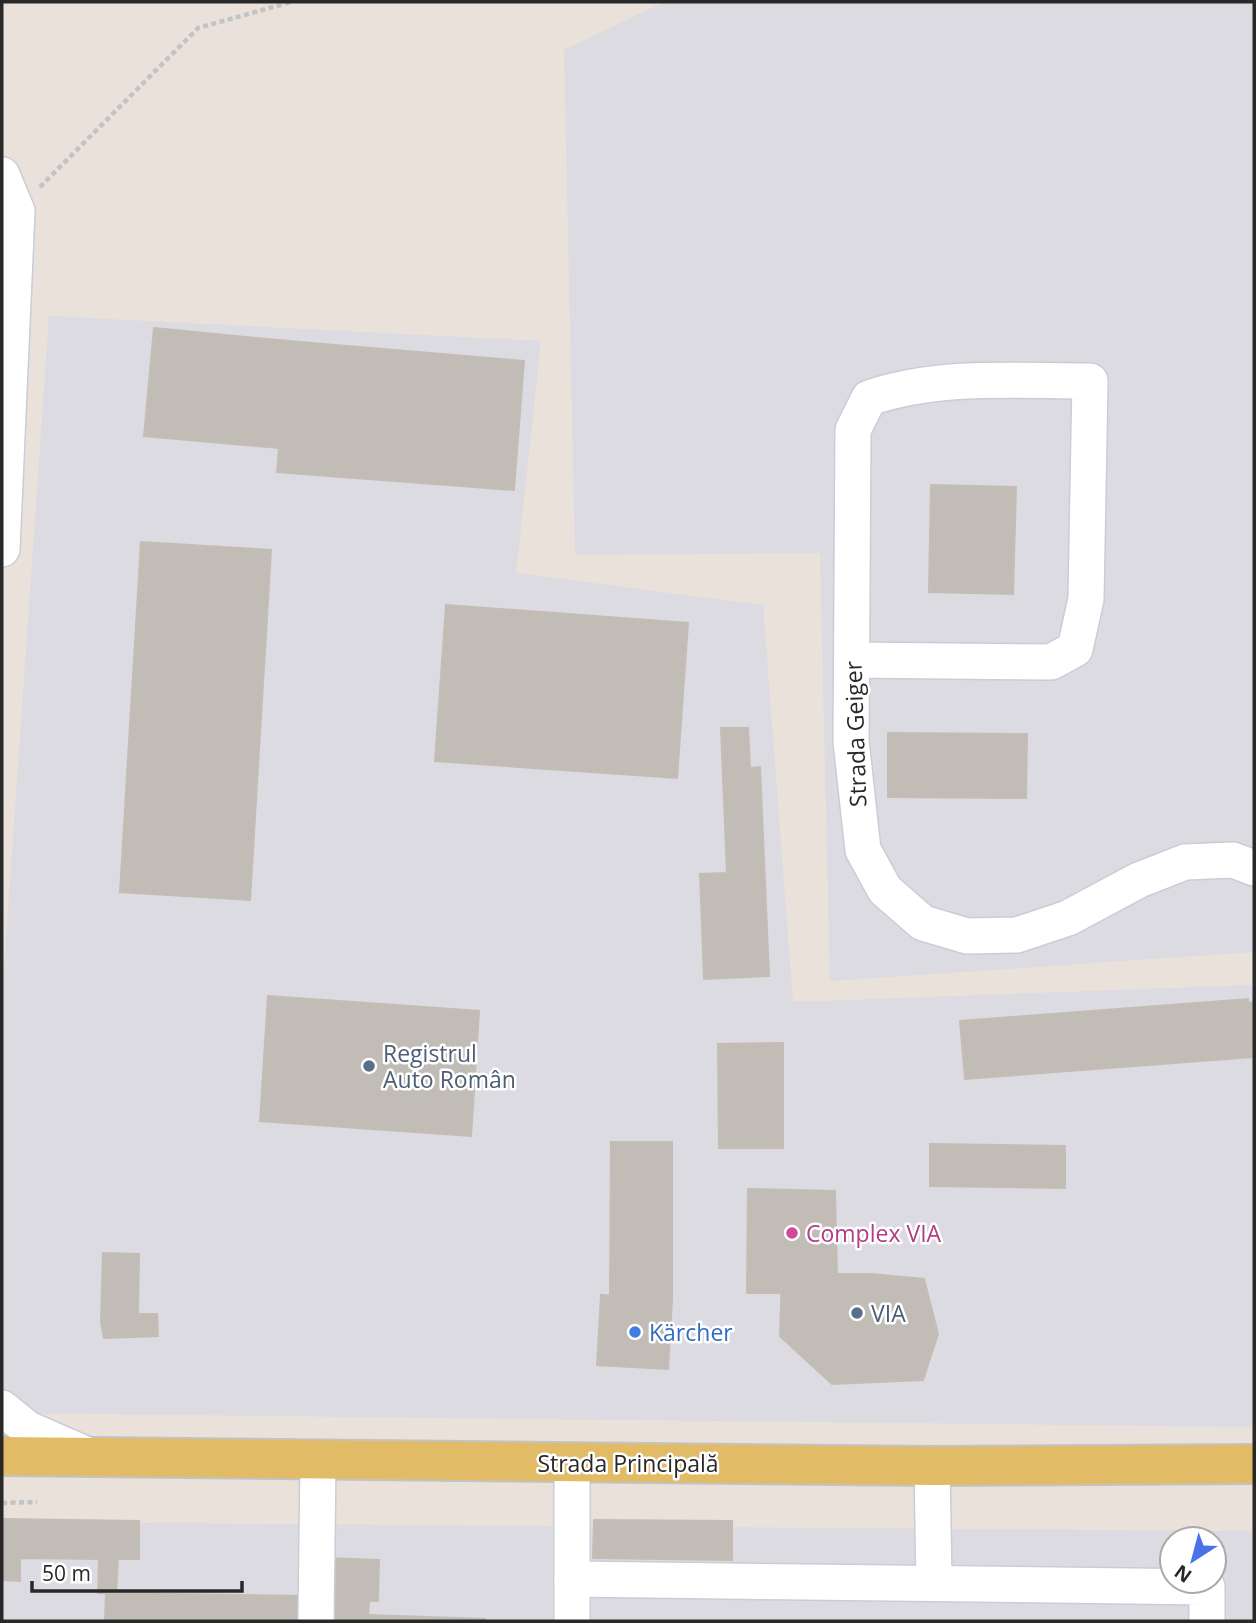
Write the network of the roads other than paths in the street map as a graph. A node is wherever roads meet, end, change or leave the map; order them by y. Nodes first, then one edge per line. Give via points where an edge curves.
1 (2, 175) edge
2 (2, 549) edge
3 (852, 660) junction
4 (1254, 868) edge
5 (2, 1408) edge
6 (2, 1456) edge
7 (97, 1458) junction
8 (318, 1461) junction
9 (572, 1464) junction
10 (1254, 1464) edge
11 (932, 1466) junction
12 (572, 1579) junction
13 (934, 1583) junction
14 (316, 1621) edge
15 (572, 1621) edge
16 (1207, 1621) edge

1 - 2 lane via 17,211
3 - 3 lane, Strada Geiger via 853,430 869,398 902,387 951,380 1090,381 1086,599 1075,649 1051,662
3 - 4 lane, Strada Geiger via 851,741 863,850 885,890 923,923 967,936 1017,935 1068,918 1139,880 1185,862 1233,860
5 - 7 lane via 28,1429
6 - 7 main road, Strada Principală
7 - 8 main road, Strada Principală
8 - 9 main road, Strada Principală
8 - 14 lane
9 - 11 main road, Strada Principală
9 - 12 lane
10 - 11 main road, Strada Principală
11 - 13 lane
12 - 13 lane
12 - 15 lane
13 - 16 lane via 1207,1587

